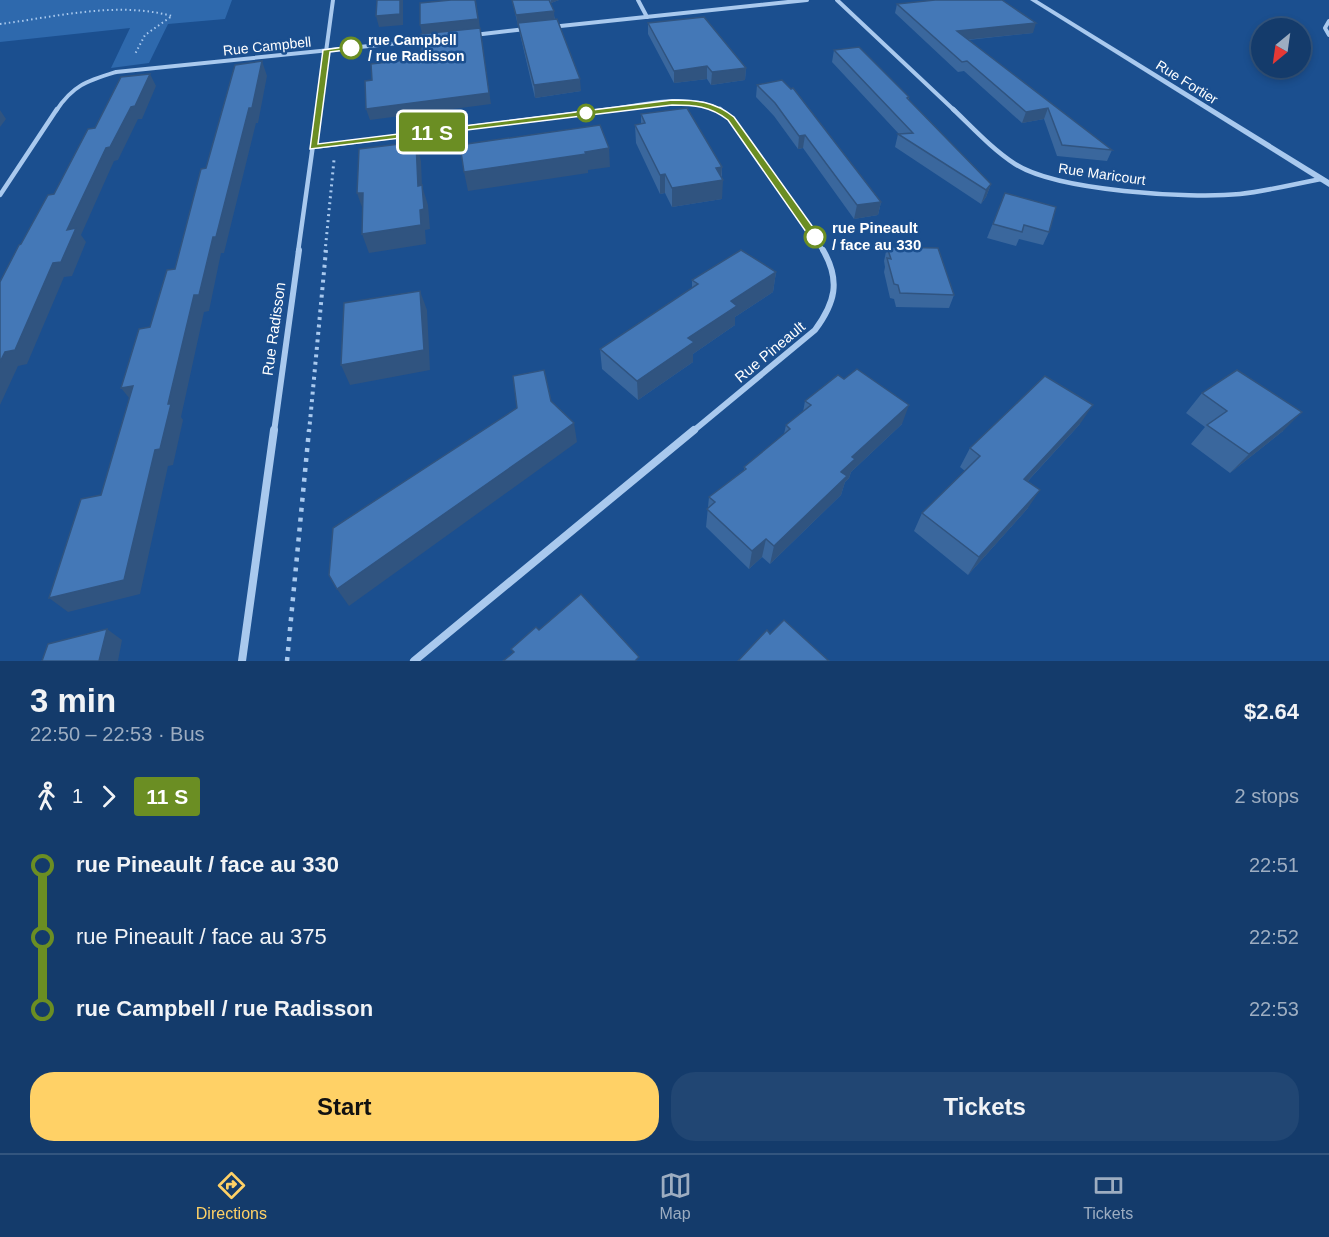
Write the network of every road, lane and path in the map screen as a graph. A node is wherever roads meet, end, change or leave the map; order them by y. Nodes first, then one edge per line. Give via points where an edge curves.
1 (333, 0) edge
2 (638, 0) edge
3 (807, 0) edge
4 (837, 0) edge
5 (1033, 0) edge
6 (647, 17) junction
7 (1329, 21) edge
8 (0, 24) edge
9 (546, 27) edge
10 (535, 28) edge
11 (1329, 34) edge
12 (466, 36) edge
13 (432, 39) edge
14 (326, 50) junction
15 (134, 56) dead end
16 (313, 147) junction
17 (335, 154) dead end
18 (1321, 180) junction
19 (1329, 184) edge
20 (0, 195) edge
21 (242, 661) edge
22 (287, 661) edge
23 (414, 661) edge

1 - 14 street, Rue Radisson
2 - 6 street
3 - 6 street
4 - 18 street, Rue Maricourt via 987,141 1015,164 1041,177 1189,196 1230,195
5 - 18 street, Rue Fortier
6 - 9 street
7 - 11 street via 1324,28
8 - 15 path via 117,6 151,8 172,16 145,35
10 - 12 street
13 - 14 street, Rue Campbell
14 - 16 street, Rue Radisson
14 - 20 street, Rue Campbell via 142,69 88,81 66,96
16 - 21 street, Rue Radisson
16 - 23 street, Rue Pineault via 672,102 707,104 731,118 822,247 833,271 833,297 815,330
17 - 22 path
18 - 19 street, Rue Fortier

